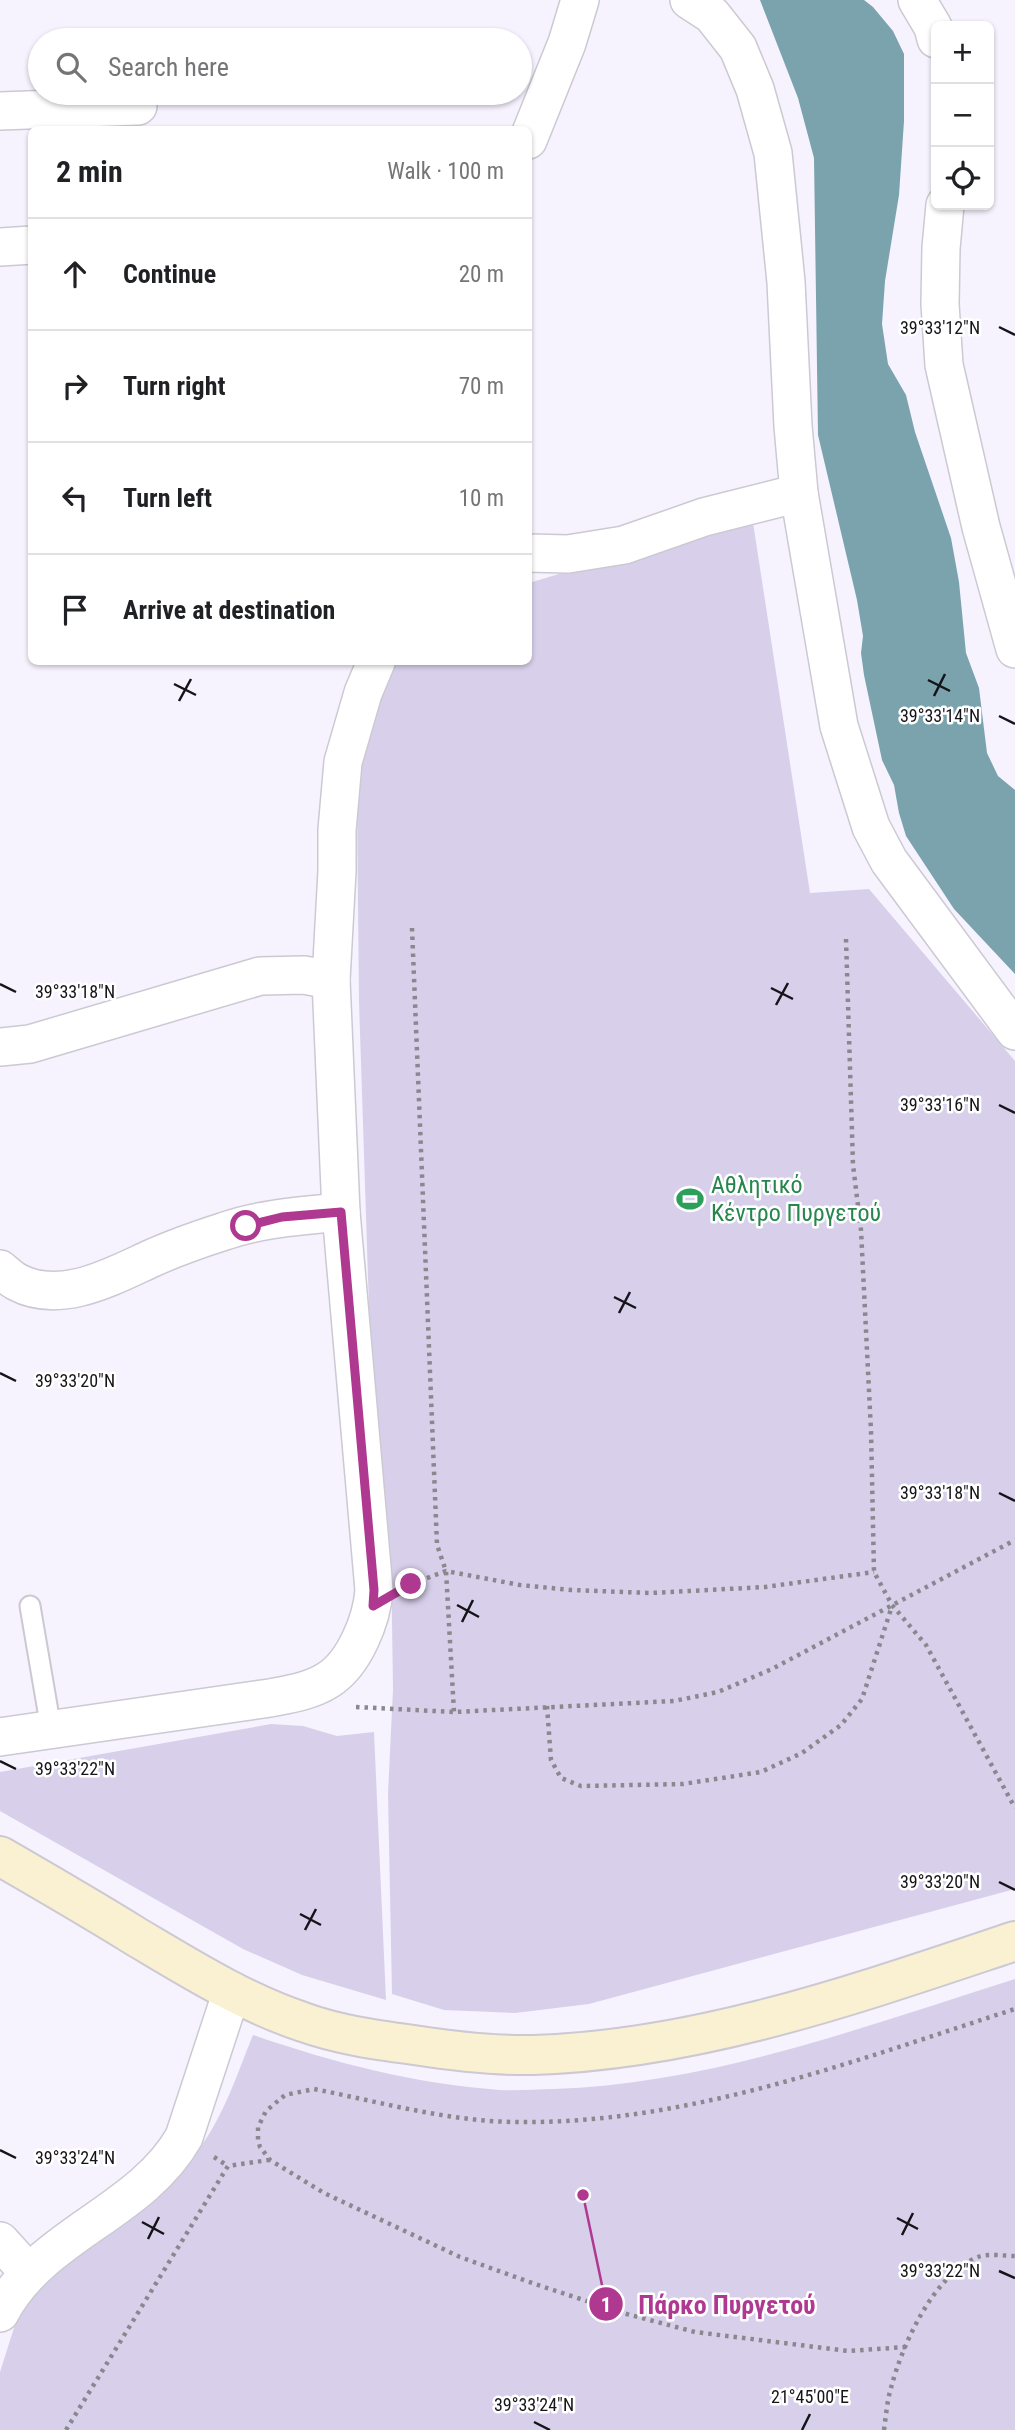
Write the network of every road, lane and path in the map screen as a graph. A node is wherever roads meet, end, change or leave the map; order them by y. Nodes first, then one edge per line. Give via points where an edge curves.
1 (580, 0) edge
2 (689, 0) edge
3 (917, 0) edge
4 (931, 24) edge
5 (138, 106) dead end
6 (0, 111) edge
7 (532, 130) edge
8 (945, 210) edge
9 (28, 245) edge
10 (0, 247) edge
11 (799, 493) junction
12 (532, 553) edge
13 (1015, 649) edge
14 (375, 665) edge
15 (412, 928) dead end
16 (846, 939) dead end
17 (331, 980) junction
18 (1015, 1031) edge
19 (0, 1047) edge
20 (341, 1212) junction
21 (0, 1269) edge
22 (1015, 1540) edge
23 (446, 1571) junction
24 (874, 1572) junction
25 (892, 1605) junction
26 (30, 1606) dead end
27 (373, 1606) junction
28 (547, 1706) junction
29 (51, 1729) junction
30 (0, 1737) edge
31 (1015, 1808) edge
32 (0, 1856) edge
33 (1015, 1941) edge
34 (232, 1991) junction
35 (1015, 2009) edge
36 (270, 2160) junction
37 (0, 2241) edge
38 (1015, 2256) edge
39 (29, 2273) junction
40 (0, 2313) edge
41 (906, 2347) junction
42 (66, 2430) edge
43 (884, 2430) edge

1 - 7 street
2 - 11 street via 712,15 737,48 755,89 773,153
3 - 4 street
5 - 6 street
8 - 13 street via 940,293 944,365
9 - 10 street
11 - 12 street via 704,517 624,545 568,554
11 - 18 street via 839,726 871,827 889,861
14 - 17 street via 343,762
15 - 23 path via 437,1545
16 - 24 path
17 - 19 street via 260,976 30,1044
17 - 20 street
20 - 21 street via 282,1217 227,1230 77,1288 48,1290 18,1283
20 - 27 street
22 - 25 path
23 - 24 path via 533,1586 651,1593 765,1587
23 - 27 path
23 - 28 path via 454,1712
24 - 25 path
25 - 28 path via 772,1669 718,1692 674,1701
25 - 28 path via 862,1699 841,1726 802,1753 761,1772 683,1784 581,1786 561,1778 551,1760
25 - 31 path via 926,1645
26 - 29 lane
27 - 29 street via 344,1666 313,1688
29 - 30 street
32 - 34 street
33 - 34 street via 725,2029 565,2053 438,2049 367,2038 302,2022
34 - 39 street via 184,2137 174,2154 126,2198
35 - 36 path via 783,2082 636,2114 585,2120 469,2119 303,2090 282,2097 262,2117 258,2140
36 - 41 path via 324,2193 460,2257 624,2312 695,2332 779,2343 848,2351
36 - 42 path via 228,2166
37 - 39 street
38 - 41 path via 981,2256 965,2263 942,2283
39 - 40 street
41 - 43 path via 890,2390

